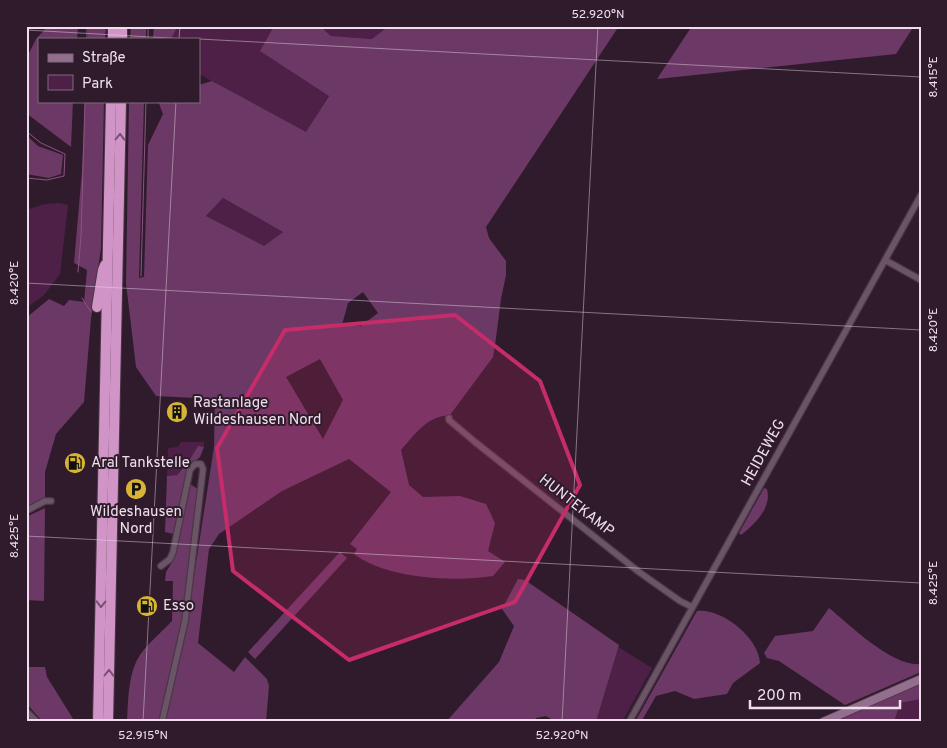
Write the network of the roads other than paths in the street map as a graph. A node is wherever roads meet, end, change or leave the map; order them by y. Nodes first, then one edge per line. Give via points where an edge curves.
1 (111, 102) edge
2 (120, 102) edge
3 (921, 196) edge
4 (109, 258) junction
5 (885, 260) junction
6 (921, 280) edge
7 (98, 307) dead end
8 (449, 418) dead end
9 (50, 501) dead end
10 (26, 511) edge
11 (161, 566) dead end
12 (692, 607) junction
13 (921, 679) edge
14 (26, 711) edge
15 (37, 722) edge
16 (98, 722) edge
17 (108, 722) edge
18 (162, 722) edge
19 (629, 722) edge
20 (823, 722) edge

1 - 4 highway
17 -> 2 highway
3 - 5 street, HEIDEWEG
4 - 7 highway via 102,270
4 -> 16 highway
5 - 6 street
5 - 12 street, HEIDEWEG
8 - 12 street, HUNTEKAMP via 639,572
9 - 10 street
11 - 18 street via 173,552 190,470 194,464 201,464 203,469 184,621
12 - 19 street, HEIDEWEG
13 - 20 main road
14 - 15 street

